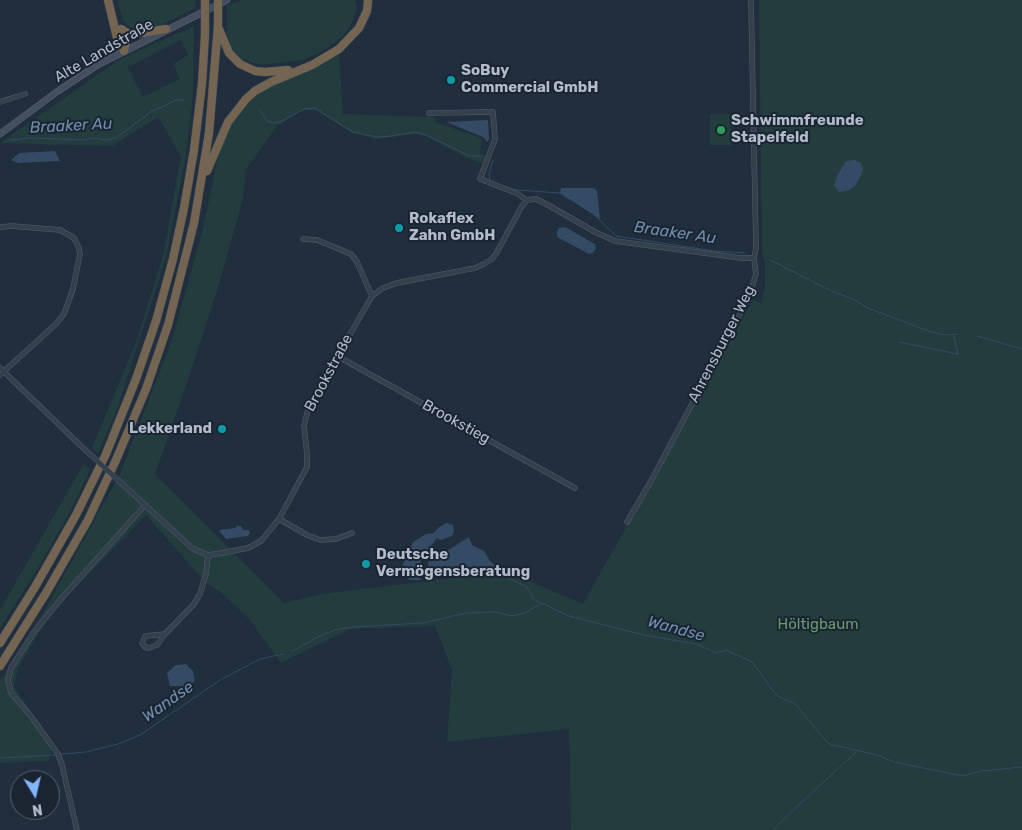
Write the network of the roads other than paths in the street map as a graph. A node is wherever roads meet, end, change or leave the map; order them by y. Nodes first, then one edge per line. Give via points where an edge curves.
1 (108, 0) edge
2 (205, 0) edge
3 (218, 0) edge
4 (226, 0) edge
5 (368, 0) edge
6 (752, 0) edge
7 (111, 15) junction
8 (218, 26) junction
9 (121, 29) junction
10 (166, 29) junction
11 (124, 52) junction
12 (312, 65) junction
13 (25, 94) dead end
14 (0, 102) edge
15 (429, 113) dead end
16 (0, 134) edge
17 (201, 185) junction
18 (528, 200) junction
19 (0, 227) edge
20 (303, 239) dead end
21 (754, 258) junction
22 (372, 296) junction
23 (337, 356) junction
24 (1, 371) edge
25 (575, 488) dead end
26 (145, 505) junction
27 (279, 519) junction
28 (627, 522) dead end
29 (352, 533) dead end
30 (208, 554) junction
31 (165, 634) junction
32 (0, 643) edge
33 (0, 666) edge
34 (77, 830) edge

1 - 7 highway
2 - 32 highway, bridge via 202,84 195,141 173,259 153,330 136,379 76,515
3 - 8 highway, bridge
4 - 10 main road, Alte Landstraße
5 - 12 highway via 365,18 350,39
6 - 21 street, Ahrensburger Weg
7 - 9 highway
7 - 11 highway
8 - 12 highway via 229,53 247,68 281,72
8 - 17 highway
9 - 10 highway via 135,34
9 - 11 highway via 126,43
10 - 11 main road, Alte Landstraße
11 - 16 main road, Alte Landstraße via 58,91
12 - 17 highway via 270,82 246,99 228,122
13 - 14 street
15 - 18 street via 493,112 495,139 480,179
17 - 33 highway via 186,261 146,389 88,520
18 - 21 street via 536,199 615,241
18 - 22 street via 497,252 484,264 397,283
19 - 24 street via 60,230 74,238 80,254 64,314
20 - 22 street via 317,240 351,254
21 - 28 street, Ahrensburger Weg via 756,274 749,297
22 - 23 street, Brookstraße
23 - 25 street, Brookstieg
23 - 27 street, Brookstraße via 307,412 304,425 307,467
24 - 26 street, bridge
26 - 30 street via 192,548
26 - 34 street via 34,632 11,668 8,680 11,693 58,754
27 - 29 street via 320,540
27 - 30 street, Brookstraße via 256,544 240,550
30 - 31 street via 200,594
31 - 31 street via 145,636 142,643 152,648

